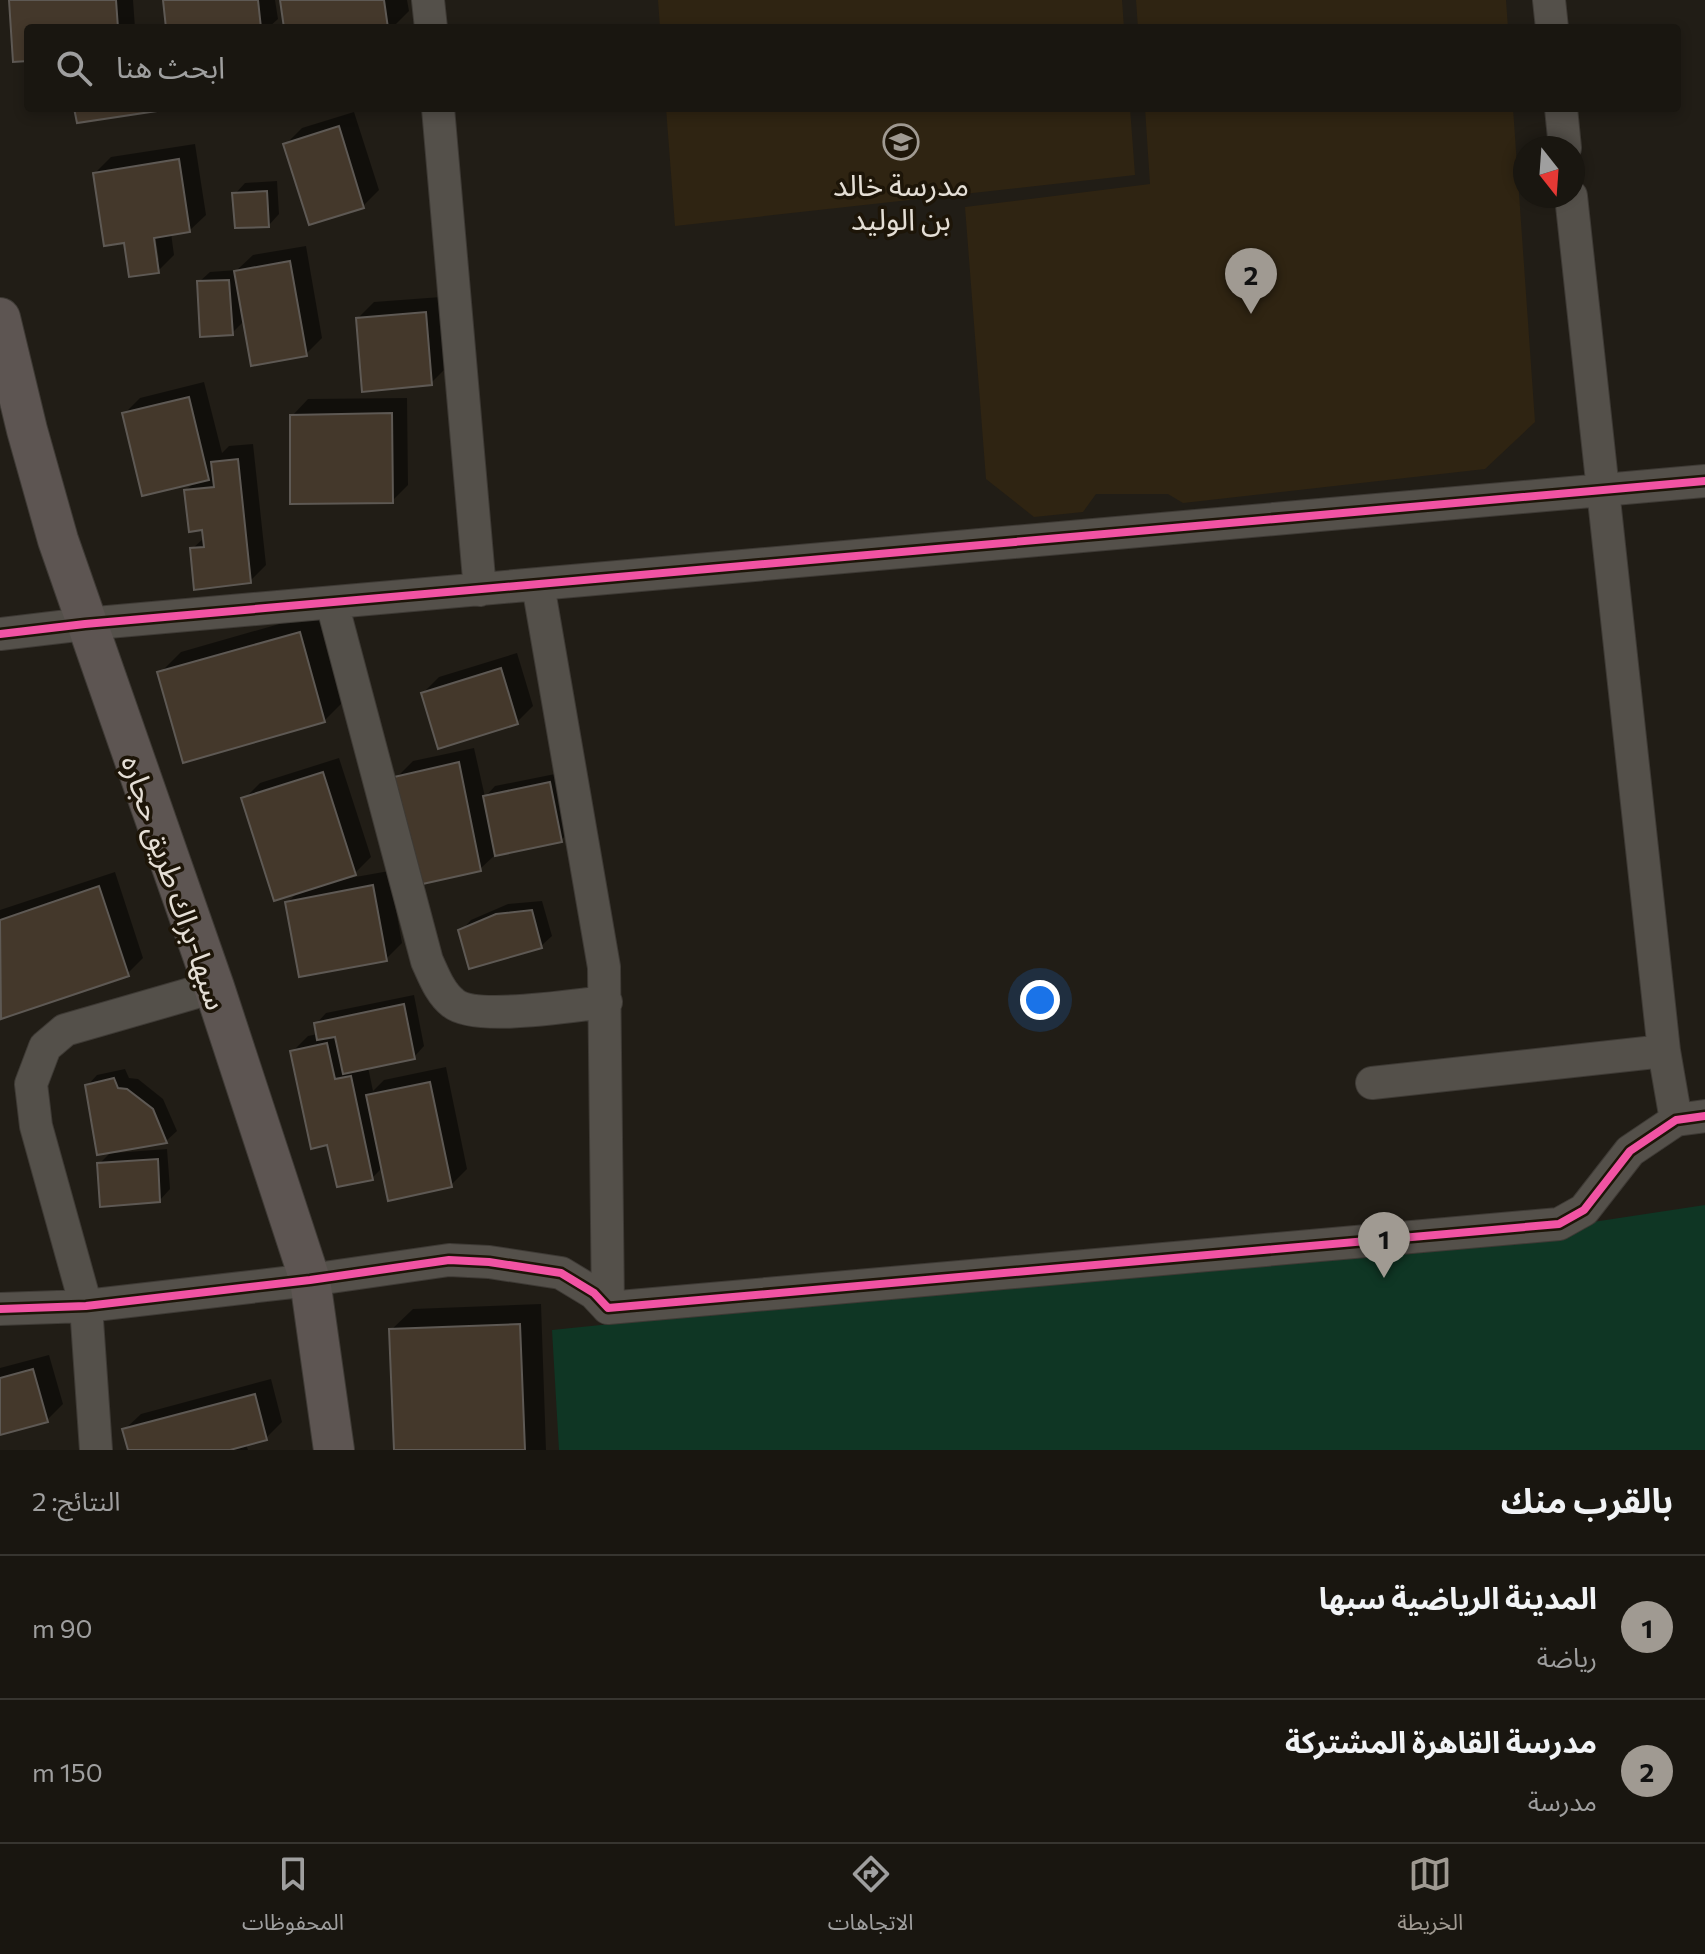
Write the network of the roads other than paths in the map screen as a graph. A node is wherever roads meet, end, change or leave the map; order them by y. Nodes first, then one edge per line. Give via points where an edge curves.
1 (428, 0) edge
2 (1549, 0) edge
3 (431, 24) edge
4 (1552, 24) edge
5 (438, 112) edge
6 (1561, 112) edge
7 (1564, 136) edge
8 (1572, 208) edge
9 (0, 318) edge
10 (1705, 481) edge
11 (1604, 491) junction
12 (538, 585) junction
13 (480, 590) junction
14 (332, 603) junction
15 (85, 624) junction
16 (0, 634) edge
17 (214, 987) junction
18 (606, 1002) junction
19 (1664, 1051) junction
20 (1372, 1083) dead end
21 (1691, 1118) edge
22 (310, 1280) junction
23 (86, 1306) junction
24 (608, 1308) junction
25 (0, 1309) edge
26 (96, 1450) edge
27 (334, 1450) edge

1 - 3 street
2 - 4 street
5 - 13 street
6 - 7 street
8 - 11 street
9 - 15 main road, سبها-براك طريق حجاره
10 - 11 street
11 - 12 street
11 - 19 street
12 - 13 street
12 - 18 street via 596,915
13 - 14 street
14 - 15 street
14 - 18 street via 427,961 442,992 456,1006 493,1013
15 - 16 street
15 - 17 main road, سبها-براك طريق حجاره
17 - 22 main road, سبها-براك طريق حجاره
17 - 23 street via 65,1030 45,1047 31,1084 36,1126
18 - 24 street
19 - 20 street
19 - 21 street
21 - 24 street via 1630,1151 1584,1210 1559,1224
22 - 23 street
22 - 24 street via 449,1260 489,1262 561,1273
22 - 27 main road, سبها-براك طريق حجاره
23 - 25 street
23 - 26 street

